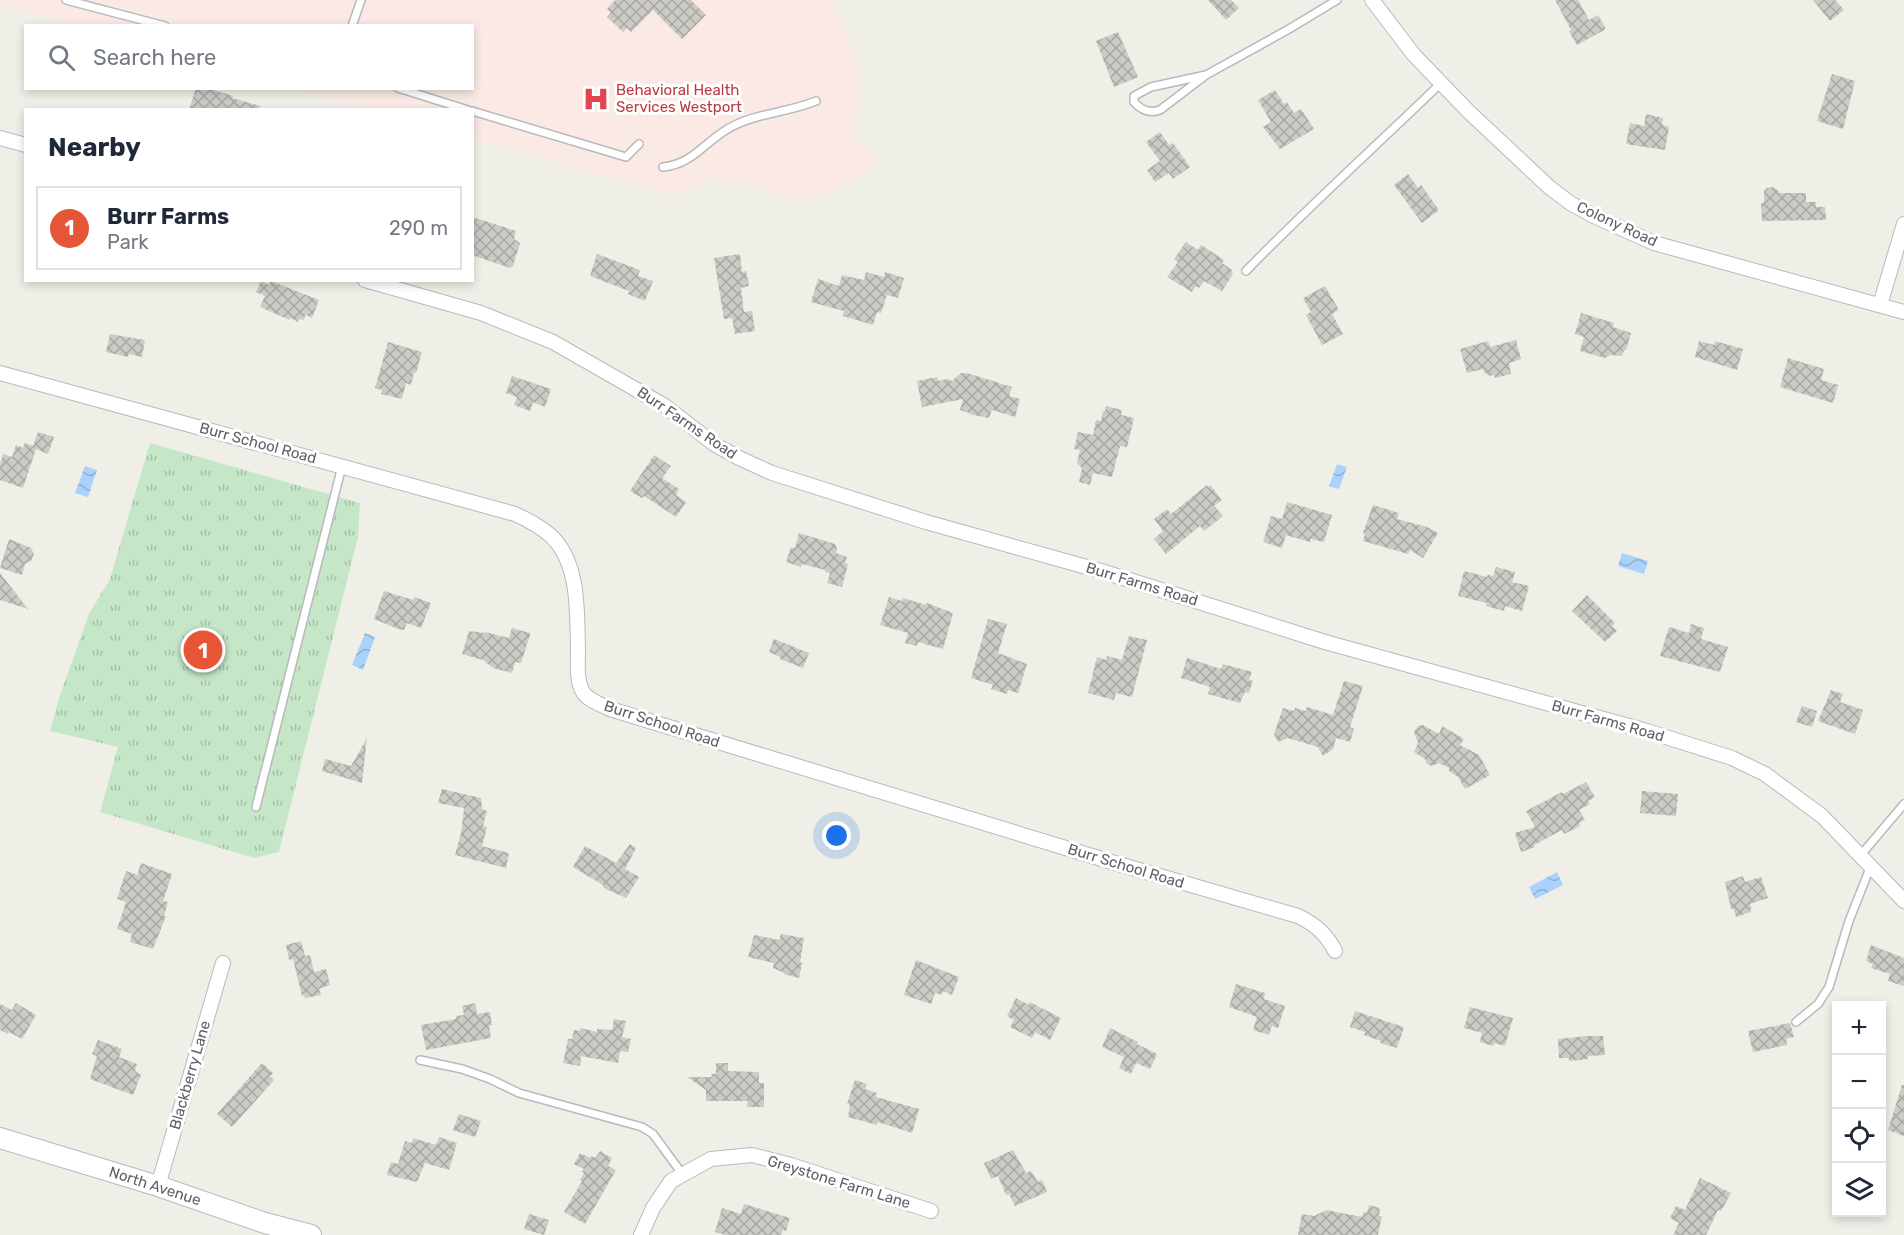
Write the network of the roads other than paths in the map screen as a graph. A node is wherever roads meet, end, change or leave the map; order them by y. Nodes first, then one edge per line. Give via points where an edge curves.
1 (66, 0) edge
2 (361, 0) edge
3 (1337, 0) edge
4 (1372, 0) edge
5 (157, 24) edge
6 (353, 24) edge
7 (1206, 75) junction
8 (1441, 83) junction
9 (404, 90) edge
10 (816, 101) dead end
11 (462, 108) edge
12 (474, 112) edge
13 (0, 138) edge
14 (24, 144) edge
15 (639, 144) dead end
16 (663, 167) dead end
17 (1904, 224) edge
18 (1246, 271) dead end
19 (372, 282) edge
20 (1880, 305) junction
21 (1904, 312) edge
22 (0, 373) edge
23 (342, 466) junction
24 (1904, 804) edge
25 (256, 807) dead end
26 (1860, 856) junction
27 (1870, 868) junction
28 (1904, 901) edge
29 (1335, 951) dead end
30 (223, 963) dead end
31 (1796, 1022) dead end
32 (420, 1060) dead end
33 (0, 1138) edge
34 (683, 1175) junction
35 (158, 1186) junction
36 (931, 1211) dead end
37 (265, 1229) edge
38 (311, 1235) edge
39 (641, 1235) edge

1 - 5 lane
2 - 6 lane
3 - 7 lane
4 - 8 street, Colony Road
7 - 7 lane via 1153,113 1134,102 1134,96 1151,87
8 - 18 lane
8 - 20 street, Colony Road via 1549,187 1594,216 1654,243
9 - 11 lane
10 - 16 lane via 746,121 714,138 687,161
12 - 15 lane via 626,157
13 - 14 street
17 - 20 street
19 - 26 street, Burr Farms Road via 481,313 553,342 665,406 714,444 772,473 1325,642 1732,758 1765,774 1822,816
20 - 21 street, Colony Road
22 - 23 street, Burr School Road
23 - 25 lane
23 - 29 street, Burr School Road via 515,514 551,536 566,557 572,579 579,682 589,699 610,709 843,781 1298,916 1318,928
24 - 26 lane
26 - 27 street, Burr Farms Road
27 - 28 street, Burr Farms Road
27 - 31 lane via 1829,987 1818,1004
30 - 35 street, Blackberry Lane
32 - 34 lane via 490,1078 519,1094 642,1127 653,1134
33 - 35 street, North Avenue
34 - 36 street, Greystone Farm Lane via 711,1159 752,1155
34 - 39 street, Greystone Farm Lane via 671,1181 652,1208
35 - 37 street, North Avenue
37 - 38 street, North Avenue

